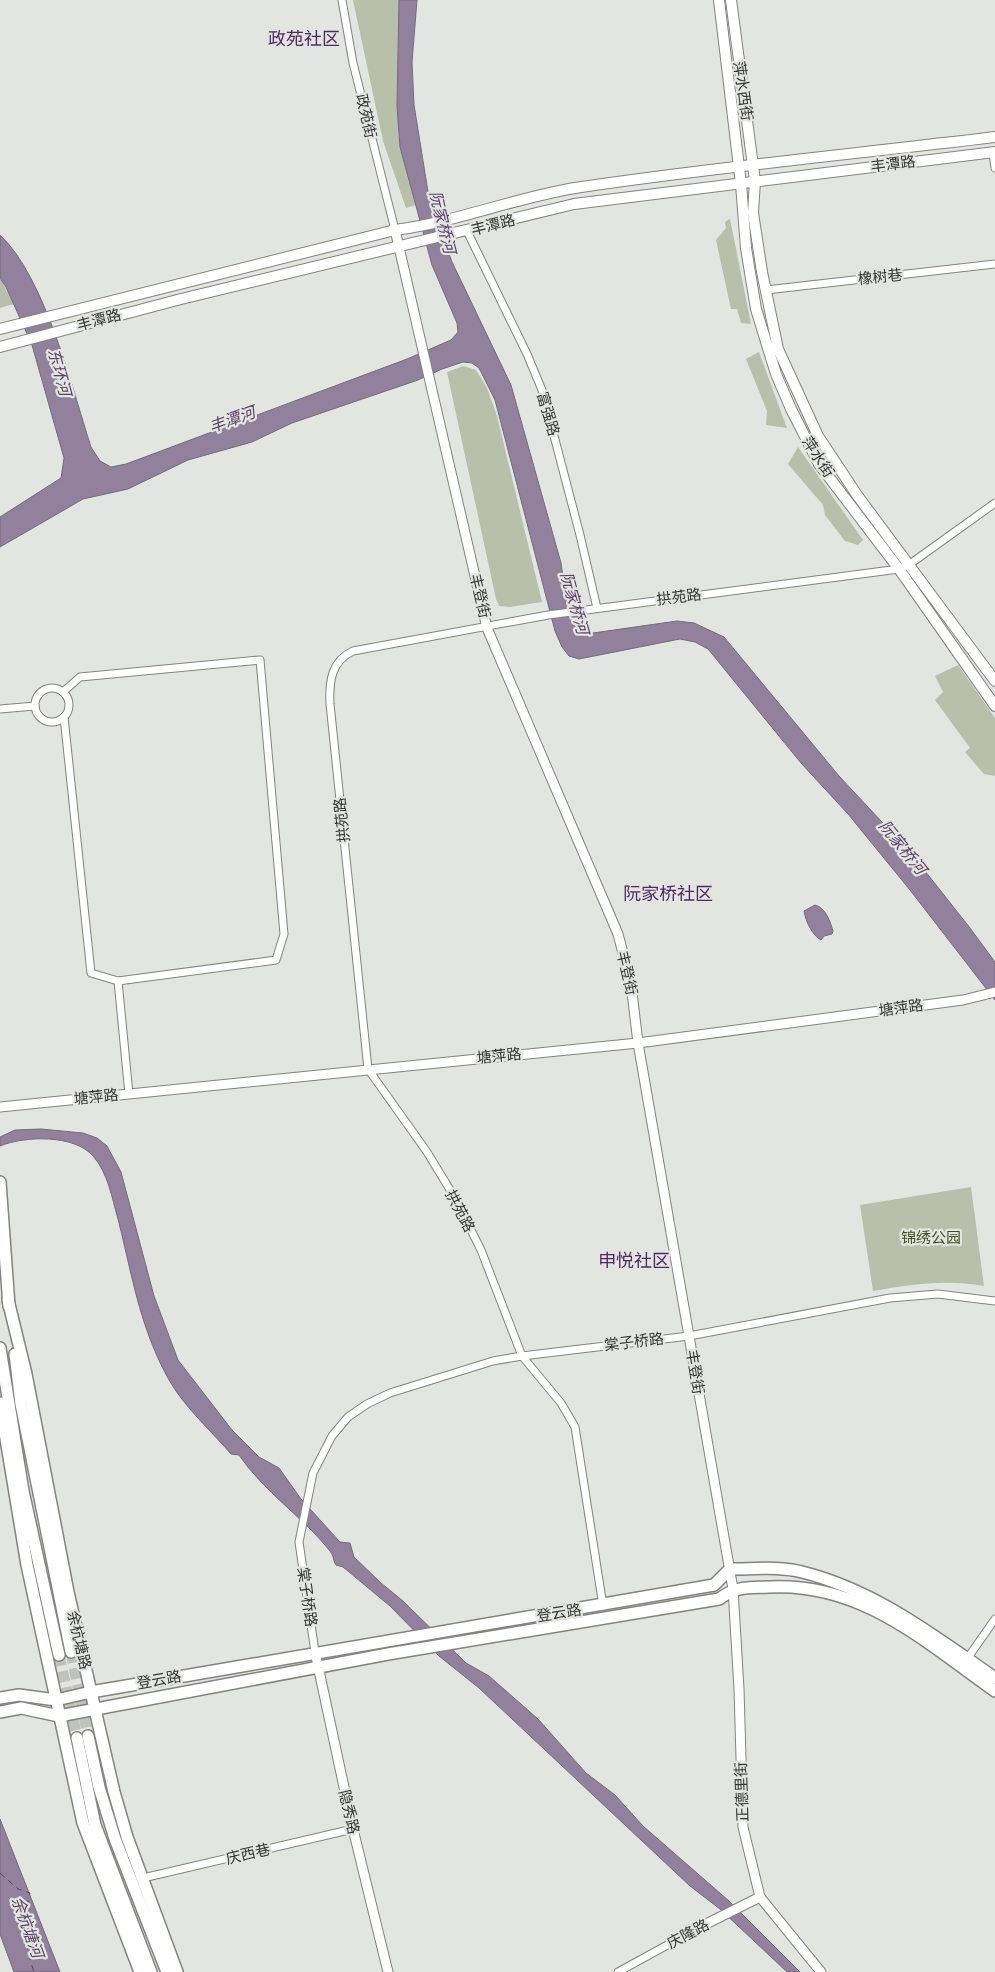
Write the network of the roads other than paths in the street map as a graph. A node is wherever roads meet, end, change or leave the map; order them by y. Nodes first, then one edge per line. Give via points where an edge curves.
1 (342, 0) edge
2 (719, 0) edge
3 (731, 0) edge
4 (995, 137) edge
5 (994, 152) edge
6 (754, 164) junction
7 (739, 167) junction
8 (995, 168) edge
9 (755, 181) junction
10 (742, 184) junction
11 (395, 230) junction
12 (467, 231) junction
13 (399, 246) junction
14 (995, 264) edge
15 (766, 290) junction
16 (0, 329) edge
17 (0, 346) edge
18 (995, 503) edge
19 (910, 564) junction
20 (899, 568) junction
21 (597, 608) junction
22 (487, 628) junction
23 (995, 681) edge
24 (64, 692) junction
25 (35, 706) junction
26 (995, 706) edge
27 (0, 709) edge
28 (64, 718) junction
29 (118, 981) junction
30 (991, 993) edge
31 (638, 1043) junction
32 (368, 1069) junction
33 (128, 1094) junction
34 (0, 1107) edge
35 (0, 1182) edge
36 (8, 1300) junction
37 (995, 1301) edge
38 (689, 1336) junction
39 (0, 1348) edge
40 (522, 1356) junction
41 (0, 1403) edge
42 (730, 1569) junction
43 (733, 1589) junction
44 (603, 1606) junction
45 (995, 1619) edge
46 (71, 1652) tunnel mouth
47 (315, 1652) junction
48 (59, 1656) tunnel mouth
49 (967, 1659) junction
50 (318, 1669) junction
51 (995, 1678) edge
52 (995, 1690) edge
53 (91, 1692) junction
54 (0, 1698) edge
55 (56, 1700) junction
56 (95, 1709) junction
57 (0, 1712) edge
58 (60, 1716) junction
59 (353, 1829) junction
60 (143, 1878) junction
61 (760, 1897) junction
62 (702, 1926) joint
63 (140, 1972) edge
64 (152, 1972) edge
65 (167, 1972) edge
66 (177, 1972) edge
67 (388, 1972) edge
68 (618, 1972) edge
69 (821, 1972) edge

1 - 11 street, 政苑街 via 353,63
2 - 7 main road, 萍水西街
3 - 6 main road, 萍水西街
4 - 6 main road, 丰潭路
5 - 8 street
5 - 9 main road, 丰潭路
6 - 7 main road, 丰潭路
6 - 9 main road, 萍水西街
7 - 10 main road, 萍水街
7 - 11 main road, 丰潭路 via 572,189
9 - 10 main road, 丰潭路
9 - 15 main road, 萍水街 via 753,213
10 - 12 main road, 丰潭路 via 574,204
10 - 20 main road, 萍水街 via 746,248 756,309 790,409 820,464
11 - 13 street
11 - 16 main road, 丰潭路
12 - 13 main road, 丰潭路
12 - 21 street, 富强路 via 542,390
13 - 17 main road, 丰潭路
13 - 22 street, 丰登街
14 - 15 street, 橡树巷
15 - 19 main road, 萍水街 via 778,350 818,436
18 - 19 street, 拱苑路
19 - 20 street, 拱苑路
19 - 23 main road, 萍水街
20 - 21 street, 拱苑路
20 - 26 main road, 萍水街
21 - 22 street, 拱苑路
22 - 31 street, 丰登街 via 618,934 632,984
22 - 32 street, 拱苑路 via 353,651 339,660 331,678 330,704
24 - 25 street via 48,689 38,695
24 - 28 street via 69,702
24 - 29 street via 80,677 260,660 284,934 276,960
25 - 27 street
25 - 28 street via 44,720 54,722
28 - 29 street via 91,973
29 - 33 street
30 - 31 street, 塘萍路
31 - 32 street, 塘萍路
31 - 38 street, 丰登街
32 - 33 street, 塘萍路
32 - 40 street, 拱苑路 via 456,1198 481,1250
33 - 34 street, 塘萍路
35 - 36 main road, 余杭塘路
36 - 46 main road, 余杭塘路 via 21,1404
36 - 53 main road, 余杭塘路
37 - 38 street, 棠子桥路 via 938,1294 890,1298
38 - 40 street, 棠子桥路
38 - 42 street, 丰登街
39 - 48 main road, 余杭塘路 via 23,1491
40 - 44 street, 拱苑路 via 562,1403 575,1427
40 - 47 street, 棠子桥路 via 493,1361 390,1392 348,1417 332,1436 313,1473 299,1542
41 - 55 main road via 27,1566
42 - 43 street, 丰登街
42 - 44 main road, 登云路 via 714,1586
42 - 49 main road via 801,1571 853,1589 884,1603
43 - 50 main road, 登云路 via 719,1599 388,1654
43 - 52 main road, 登云路 via 800,1587 840,1595 891,1617
43 - 61 street, 正德里街 via 743,1827
44 - 47 main road, 登云路
45 - 49 street
47 - 50 street, 隐秀路
47 - 53 main road, 登云路
49 - 51 main road
50 - 56 main road, 登云路
50 - 59 street, 隐秀路
53 - 55 main road, 登云路
53 - 56 main road, 余杭塘路
54 - 55 main road via 19,1694
55 - 58 main road
56 - 58 main road, 登云路
56 - 60 main road, 余杭塘路 via 114,1792
57 - 58 main road via 21,1708
58 - 63 main road via 83,1823
59 - 60 street, 庆西巷
59 - 67 street, 隐秀路
60 - 66 main road, 余杭塘路
61 - 62 street, 庆隆路
61 - 69 street, 正德里街
62 - 68 street, 庆隆路
64 - 65 main road via 95,1825 82,1737 115,1839

